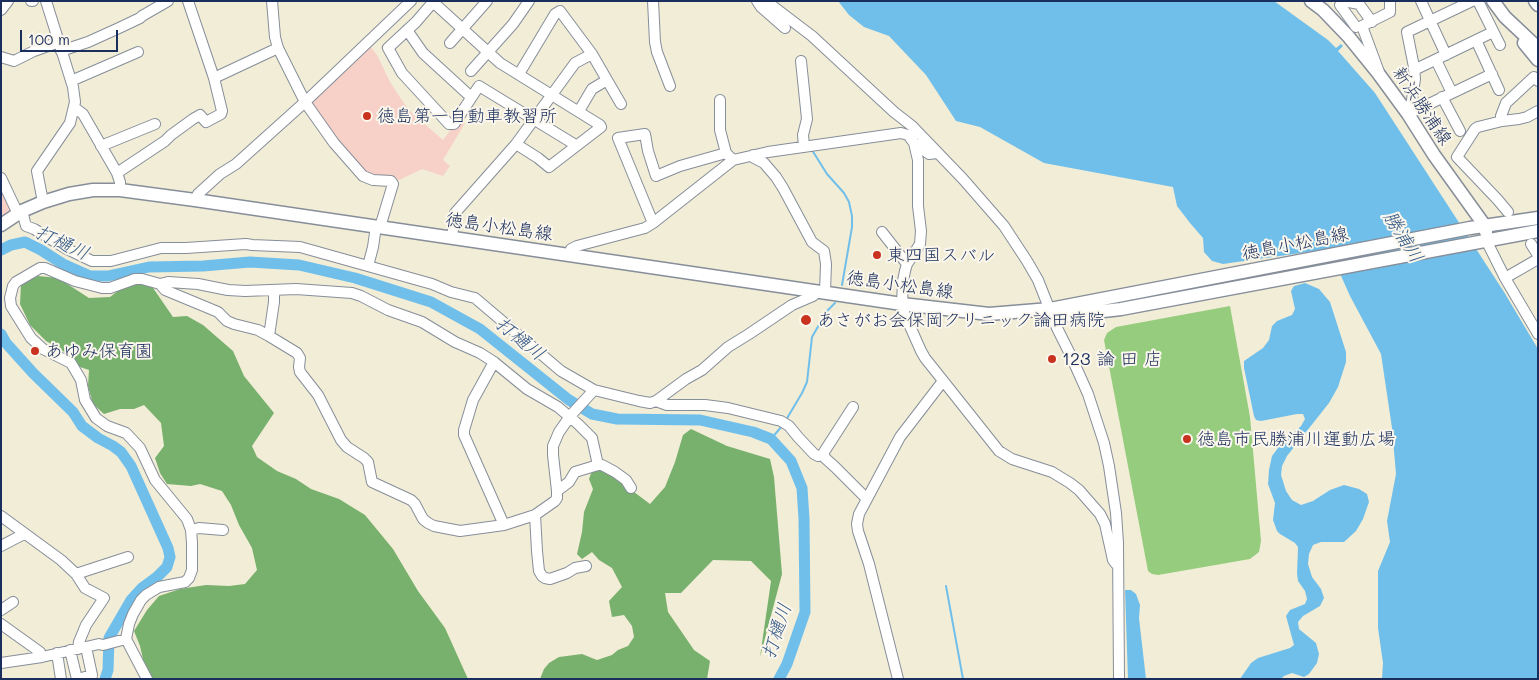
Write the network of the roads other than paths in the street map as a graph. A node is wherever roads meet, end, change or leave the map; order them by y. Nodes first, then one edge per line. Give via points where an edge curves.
1 (8, 1) edge
2 (46, 1) edge
3 (168, 1) edge
4 (188, 1) edge
5 (272, 1) edge
6 (411, 1) edge
7 (487, 1) edge
8 (529, 1) edge
9 (653, 1) edge
10 (757, 1) edge
11 (766, 1) edge
12 (1312, 1) edge
13 (1390, 1) edge
14 (1421, 1) edge
15 (1472, 1) edge
16 (1478, 1) edge
17 (1493, 1) edge
18 (1535, 1) edge
19 (433, 2) edge
20 (1538, 5) edge
21 (1, 10) edge
22 (1505, 17) junction
23 (1430, 21) junction
24 (785, 28) dead end
25 (1360, 28) junction
26 (462, 29) junction
27 (407, 30) junction
28 (1493, 32) junction
29 (1476, 40) junction
30 (450, 43) dead end
31 (1500, 45) dead end
32 (60, 46) junction
33 (278, 48) junction
34 (1538, 48) edge
35 (138, 52) dead end
36 (488, 52) junction
37 (592, 54) junction
38 (1446, 55) junction
39 (1, 57) edge
40 (1436, 60) junction
41 (1538, 60) edge
42 (802, 61) dead end
43 (1414, 70) junction
44 (471, 71) dead end
45 (519, 74) junction
46 (1492, 74) junction
47 (214, 78) junction
48 (607, 80) junction
49 (71, 81) junction
50 (1538, 81) edge
51 (670, 86) dead end
52 (1499, 90) dead end
53 (551, 95) junction
54 (1447, 95) junction
55 (471, 97) junction
56 (720, 100) dead end
57 (305, 102) junction
58 (621, 104) dead end
59 (75, 108) junction
60 (578, 111) junction
61 (1538, 111) edge
62 (1408, 114) junction
63 (902, 119) junction
64 (533, 120) junction
65 (1502, 121) junction
66 (154, 124) dead end
67 (1460, 131) dead end
68 (911, 139) junction
69 (516, 144) junction
70 (101, 146) junction
71 (575, 146) junction
72 (804, 146) junction
73 (937, 153) junction
74 (753, 155) junction
75 (729, 157) junction
76 (117, 172) junction
77 (1, 178) edge
78 (120, 190) junction
79 (195, 200) junction
80 (43, 202) junction
81 (20, 212) junction
82 (1508, 212) dead end
83 (1538, 218) edge
84 (653, 223) junction
85 (1, 225) edge
86 (378, 226) junction
87 (1485, 226) junction
88 (1538, 231) edge
89 (882, 232) dead end
90 (452, 237) junction
91 (1483, 243) junction
92 (1531, 244) dead end
93 (570, 255) junction
94 (1538, 257) edge
95 (907, 264) junction
96 (368, 266) junction
97 (1504, 278) junction
98 (160, 284) junction
99 (274, 290) junction
100 (822, 292) junction
101 (1518, 300) junction
102 (4, 303) edge
103 (902, 304) junction
104 (1068, 310) junction
105 (1051, 312) junction
106 (1538, 319) edge
107 (1538, 334) edge
108 (269, 336) junction
109 (494, 362) junction
110 (943, 381) junction
111 (592, 391) junction
112 (656, 401) junction
113 (853, 407) dead end
114 (570, 416) junction
115 (824, 455) junction
116 (598, 465) junction
117 (1112, 483) junction
118 (631, 488) dead end
119 (557, 491) junction
120 (866, 499) junction
121 (535, 515) junction
122 (1, 516) edge
123 (1105, 524) junction
124 (504, 525) junction
125 (191, 530) junction
126 (223, 530) dead end
127 (24, 534) junction
128 (1, 546) edge
129 (128, 557) dead end
130 (1118, 565) junction
131 (586, 566) dead end
132 (76, 574) junction
133 (12, 602) dead end
134 (1, 610) edge
135 (1, 624) edge
136 (126, 639) junction
137 (78, 649) junction
138 (57, 653) junction
139 (42, 657) junction
140 (1, 663) edge
141 (61, 679) edge
142 (77, 679) edge
143 (147, 679) edge
144 (898, 679) edge
145 (1119, 679) edge

1 - 21 street
2 - 32 street
3 - 32 street via 88,42
4 - 47 street
5 - 33 street
6 - 57 street
7 - 26 street
8 - 36 street
9 - 51 street via 655,42
10 - 24 street
11 - 63 street via 812,36
12 - 25 main road, 新浜勝浦線
13 - 25 street via 1390,12
14 - 23 street
15 - 23 street
16 - 28 street
17 - 22 main road
18 - 20 main road
19 - 26 street
19 - 27 street
22 - 34 main road
22 - 41 main road
23 - 38 street
23 - 43 street via 1407,32
25 - 62 main road, 新浜勝浦線 via 1380,76
26 - 30 street
26 - 36 street
27 - 55 street via 423,53
27 - 55 street via 388,48 402,73 449,124 454,124
28 - 29 street
28 - 31 street
29 - 38 street
29 - 46 street
32 - 39 street via 34,51 14,61
32 - 49 street
33 - 47 street
33 - 57 street
35 - 49 street
36 - 44 street
36 - 45 street
37 - 45 street via 560,11 555,14
37 - 48 street
37 - 53 street via 575,64
38 - 40 street
40 - 43 street
40 - 54 street
42 - 72 street via 807,119
43 - 62 street
45 - 53 street
46 - 52 street
46 - 54 street
47 - 76 street via 221,114 206,122 200,115
48 - 58 street
48 - 60 street via 592,89
49 - 59 street
50 - 65 street via 1534,77 1506,103
53 - 60 street
53 - 64 street
54 - 62 street
54 - 67 street
55 - 64 street via 479,86
56 - 75 street via 720,130
57 - 79 street via 236,164 213,180
57 - 86 street via 363,176 393,184
59 - 70 street via 83,114
59 - 80 street via 70,122 37,171
60 - 71 street via 600,127
61 - 65 street via 1519,120
62 - 87 main road, 新浜勝浦線
63 - 68 street
63 - 73 street
64 - 69 street
64 - 71 street
65 - 82 street via 1475,129 1457,157
66 - 70 street
68 - 72 street via 895,133
68 - 73 street via 929,154
68 - 95 street via 918,160 921,231 918,249
69 - 71 street via 548,167
69 - 90 street via 455,213
70 - 76 street
72 - 74 street
73 - 105 street via 1004,226 1028,261
74 - 75 street
74 - 100 street via 776,177 812,242 824,251 826,264
75 - 84 street
75 - 84 street via 689,163 656,176 645,134 618,138
76 - 78 street
77 - 81 street
78 - 79 main road, 徳島小松島線
78 - 80 main road, 徳島小松島線 via 93,190
79 - 86 main road, 徳島小松島線
80 - 81 main road, 徳島小松島線
81 - 85 main road, 徳島小松島線
81 - 96 street via 26,226 67,250 92,260 111,261 160,248 246,244 300,246
83 - 87 main road, 徳島小松島線
84 - 93 street via 577,246 571,249
86 - 90 main road, 徳島小松島線
86 - 96 street
87 - 91 main road, 新浜勝浦線
87 - 104 main road, 徳島小松島線
88 - 91 main road, 徳島小松島線
89 - 95 street
90 - 93 main road, 徳島小松島線
91 - 97 street
91 - 104 main road, 徳島小松島線 via 1121,309
92 - 94 street
93 - 100 main road, 徳島小松島線
94 - 97 street
95 - 103 street
96 - 111 street via 475,298 561,371
97 - 101 street
98 - 99 street via 198,284 245,291
98 - 102 street via 135,279 102,288 40,268 16,282 10,298
98 - 108 street via 165,290 218,312 227,321
99 - 108 street
99 - 109 street via 346,292 361,296 422,322
100 - 103 main road, 徳島小松島線
100 - 112 street via 792,306 742,338
101 - 106 street via 1523,301
101 - 107 street
102 - 125 street via 11,306 31,338 43,349 71,363 81,380 85,400 96,418 126,433 140,448 155,480 187,519
103 - 105 main road, 徳島小松島線 via 976,313 1033,316
103 - 110 street via 921,351
104 - 105 main road, 徳島小松島線
105 - 117 street via 1088,394 1104,443
108 - 124 street via 297,353 300,372 318,395 347,447 368,462 372,482 411,500 423,518 434,526 460,531
109 - 114 street via 527,389
109 - 124 street via 473,400 464,435
110 - 120 street via 900,437
110 - 123 street via 999,451 1012,459 1052,472 1070,483 1097,510
111 - 112 street via 650,403
111 - 114 street
112 - 115 street via 667,405 728,408 781,421 814,454
113 - 115 street
114 - 116 street via 592,438
114 - 119 street via 553,446
115 - 120 street
116 - 118 street via 615,472
116 - 119 street via 575,472 569,482
117 - 123 street
117 - 130 street
119 - 121 street via 554,502
120 - 144 street via 858,531
121 - 124 street
121 - 131 street via 542,576 550,579
122 - 127 street
123 - 130 street via 1113,560
125 - 126 street
125 - 136 street via 192,570 189,578 185,582 159,587 146,595 133,614
127 - 128 street
127 - 132 street
129 - 132 street
130 - 145 street
132 - 137 street via 85,588 104,598 86,625
133 - 134 street
135 - 139 street via 40,652
136 - 137 street
136 - 143 street
137 - 138 street
137 - 142 street
137 - 142 street via 92,675
138 - 139 street
138 - 141 street
139 - 140 street

